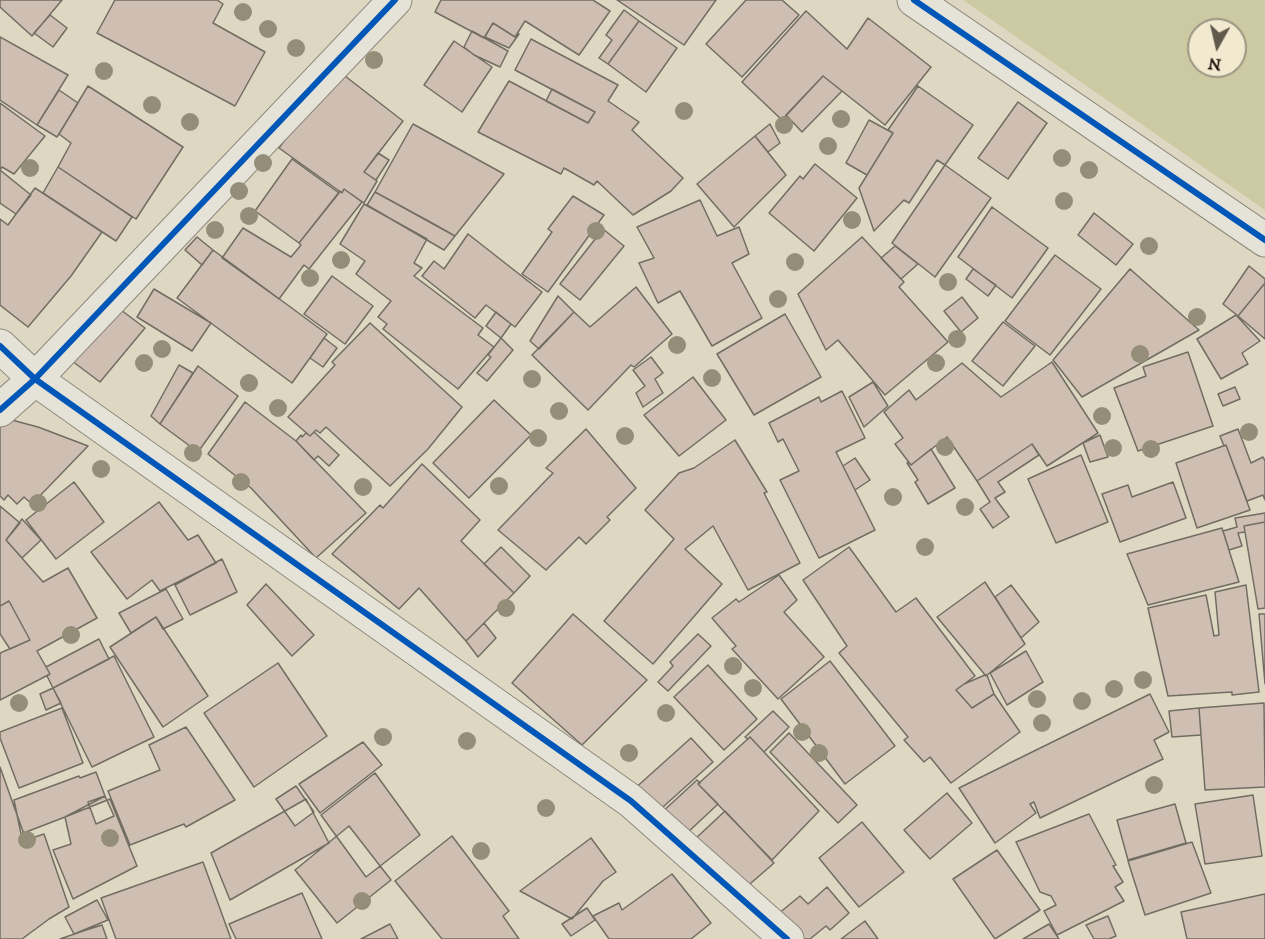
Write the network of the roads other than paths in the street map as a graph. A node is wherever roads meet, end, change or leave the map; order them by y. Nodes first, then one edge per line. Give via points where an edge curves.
1 (395, 0) edge
2 (914, 0) edge
3 (1265, 240) edge
4 (0, 346) edge
5 (35, 379) junction
6 (0, 410) edge
7 (787, 939) edge

1 - 5 street
2 - 3 street
4 - 5 street
5 - 6 street
5 - 7 street via 631,801

